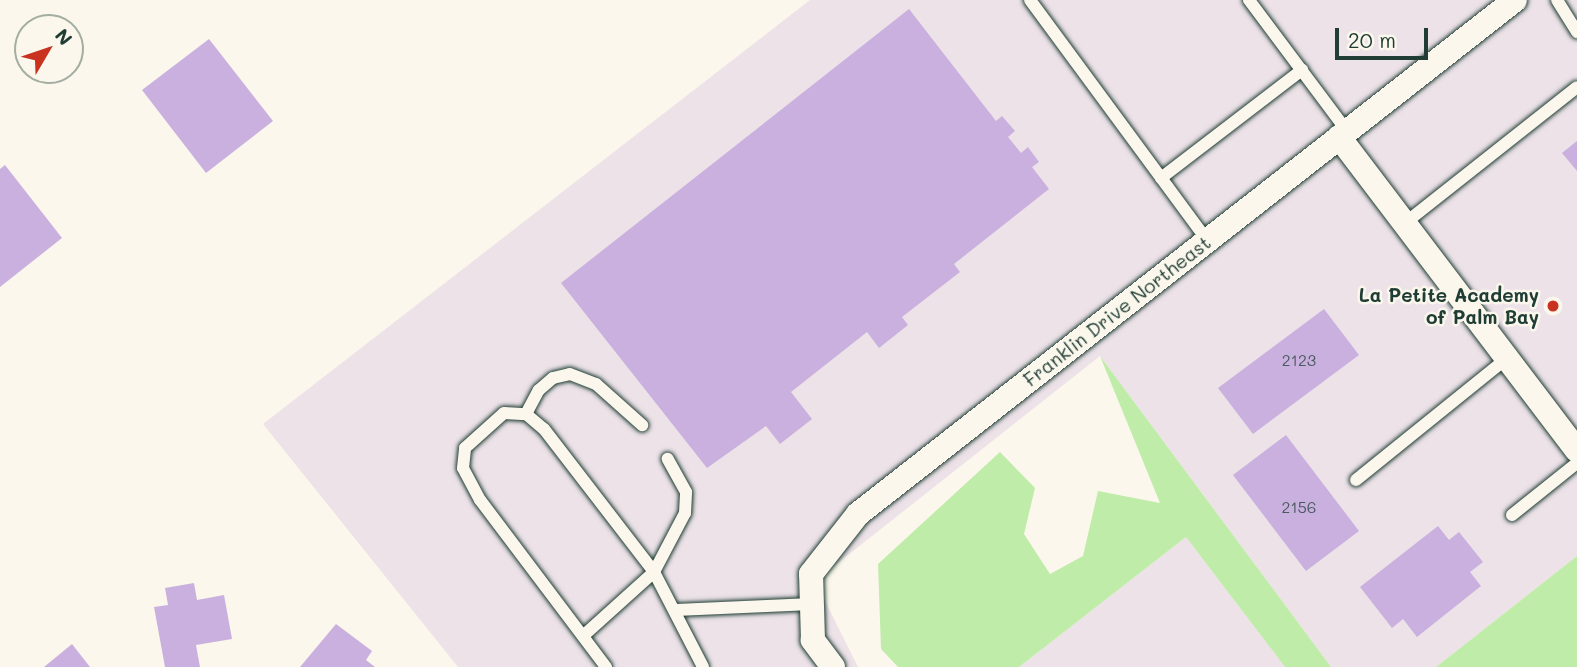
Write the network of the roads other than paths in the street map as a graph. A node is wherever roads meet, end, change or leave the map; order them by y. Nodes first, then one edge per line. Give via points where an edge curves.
1 (1030, 0) edge
2 (1249, 0) edge
3 (1515, 0) edge
4 (1557, 0) edge
5 (1577, 32) edge
6 (1301, 70) junction
7 (1577, 87) edge
8 (1343, 134) junction
9 (1161, 178) junction
10 (1405, 223) junction
11 (1207, 240) junction
12 (1507, 358) junction
13 (526, 414) junction
14 (642, 425) dead end
15 (1577, 450) edge
16 (668, 459) dead end
17 (1577, 463) edge
18 (1356, 480) dead end
19 (1512, 515) dead end
20 (654, 572) junction
21 (812, 604) junction
22 (676, 610) junction
23 (583, 636) junction
24 (606, 667) edge
25 (703, 667) edge
26 (832, 667) edge

1 - 9 lane
2 - 6 lane
3 - 8 street, Franklin Drive Northeast
4 - 5 lane
6 - 8 lane
6 - 9 lane
7 - 10 lane
8 - 10 street
8 - 11 street, Franklin Drive Northeast
9 - 11 lane
10 - 12 street
11 - 21 street, Franklin Drive Northeast via 858,514 811,574
12 - 15 street
12 - 18 lane
13 - 14 lane via 539,390 553,378 570,374 596,384
13 - 20 lane via 544,429
13 - 23 lane via 504,414 491,423 465,448 463,468 480,500
16 - 20 lane via 686,492 685,513
17 - 19 lane
20 - 22 lane
20 - 23 lane
21 - 22 lane
21 - 26 street, Franklin Drive Northeast via 813,640
22 - 25 lane
23 - 24 lane

